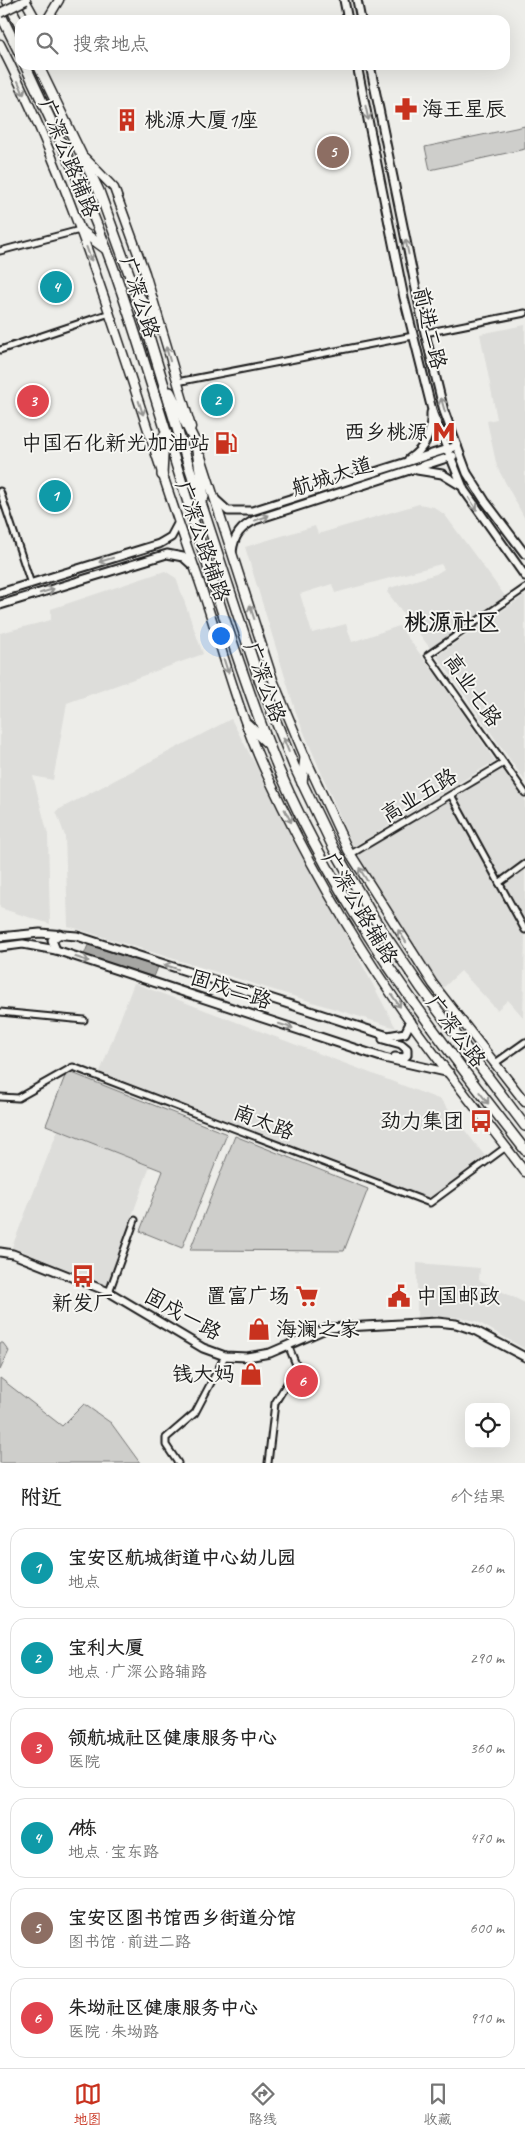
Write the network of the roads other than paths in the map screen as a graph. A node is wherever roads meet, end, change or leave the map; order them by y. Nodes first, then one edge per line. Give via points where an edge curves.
1 (8, 0) edge
2 (26, 0) edge
3 (59, 0) edge
4 (344, 0) edge
5 (357, 0) edge
6 (0, 13) edge
7 (15, 15) edge
8 (34, 15) edge
9 (50, 15) edge
10 (347, 15) edge
11 (360, 15) edge
12 (0, 44) edge
13 (15, 44) edge
14 (27, 70) edge
15 (40, 70) edge
16 (358, 70) edge
17 (371, 70) edge
18 (81, 154) junction
19 (80, 230) junction
20 (106, 249) junction
21 (0, 251) edge
22 (135, 290) junction
23 (111, 312) junction
24 (525, 313) edge
25 (159, 323) junction
26 (425, 334) junction
27 (413, 336) junction
28 (0, 350) edge
29 (159, 368) junction
30 (176, 382) junction
31 (430, 402) junction
32 (164, 431) junction
33 (196, 444) junction
34 (457, 446) junction
35 (447, 449) junction
36 (460, 454) junction
37 (450, 457) junction
38 (404, 463) junction
39 (407, 471) junction
40 (162, 475) junction
41 (464, 490) junction
42 (0, 491) edge
43 (216, 500) junction
44 (208, 522) junction
45 (178, 524) junction
46 (232, 552) junction
47 (525, 554) edge
48 (122, 555) junction
49 (126, 566) junction
50 (195, 569) junction
51 (525, 576) edge
52 (31, 584) junction
53 (525, 588) edge
54 (0, 593) edge
55 (0, 605) edge
56 (247, 724) junction
57 (270, 746) junction
58 (305, 757) junction
59 (504, 763) junction
60 (302, 783) junction
61 (525, 793) edge
62 (451, 794) junction
63 (351, 854) junction
64 (525, 864) edge
65 (499, 883) junction
66 (525, 930) edge
67 (60, 934) junction
68 (0, 937) edge
69 (0, 947) edge
70 (56, 950) junction
71 (0, 1012) edge
72 (84, 1020) dead end
73 (411, 1021) junction
74 (351, 1026) junction
75 (524, 1043) edge
76 (346, 1045) junction
77 (494, 1064) junction
78 (450, 1073) junction
79 (0, 1097) edge
80 (525, 1102) edge
81 (525, 1126) edge
82 (506, 1147) junction
83 (525, 1150) edge
84 (525, 1172) edge
85 (135, 1220) dead end
86 (0, 1252) edge
87 (109, 1292) junction
88 (288, 1345) junction
89 (225, 1356) junction
90 (525, 1357) edge
91 (178, 1463) edge
92 (268, 1463) edge

1 - 7 highway
2 - 6 main road, bridge
2 - 8 main road
3 - 9 main road
4 - 10 main road
5 - 11 main road
6 - 13 highway
12 -> 19 main road, 广深公路辅路 via 60,173
14 - 20 highway, 广深公路 via 87,199
15 - 18 highway, 广深公路
16 -> 27 main road, 前进二路
26 -> 17 main road, 前进二路
18 - 22 highway, 广深公路 via 99,192
18 - 25 main road, 广深公路辅路 via 114,188 145,273
19 - 20 highway
19 - 21 street
19 -> 23 main road, 广深公路辅路
20 - 32 highway, 广深公路
22 - 25 highway
22 - 29 highway, 广深公路
23 - 28 street
23 -> 40 main road, 广深公路辅路
24 - 26 street
30 -> 25 main road, 广深公路辅路
34 -> 26 main road, 前进二路 via 442,405
27 - 30 street
27 - 31 main road, 前进二路
29 - 33 highway
29 - 44 highway, 广深公路
30 - 33 main road, 广深公路辅路
31 - 35 main road, 前进二路
31 - 38 main road via 431,426 426,442
32 - 40 highway
32 - 57 highway, 广深公路 via 247,687
33 - 43 main road, 广深公路辅路
33 - 44 highway
34 - 35 main road, 航城大道
34 - 36 main road, 前进二路
35 - 37 main road, 前进二路
35 - 38 main road, 航城大道
36 - 37 main road, 航城大道
36 - 47 main road, 前进二路 via 478,490
37 - 39 main road, 航城大道
37 - 41 main road, 前进二路
38 - 43 main road, 航城大道 via 252,511 228,511
39 - 41 main road via 442,474
46 -> 39 main road, 航城大道 via 236,535 255,520
40 - 45 main road, 广深公路辅路
41 -> 51 main road, 前进二路
42 - 52 street
43 - 46 main road, 广深公路辅路
60 -> 44 highway, 广深公路 via 260,682
45 - 48 main road via 166,541
45 - 50 main road, 广深公路辅路
58 -> 46 main road, 广深公路辅路 via 273,680
48 - 49 main road via 130,559
48 -> 52 main road
49 - 50 main road via 172,554 183,557
55 -> 49 main road
50 -> 56 main road, 广深公路辅路
52 - 54 main road
53 - 59 street, 高业七路 via 428,655
56 - 57 highway
56 -> 73 main road, 广深公路辅路 via 267,775 310,859
57 -> 83 highway, 广深公路 via 321,856 362,927 406,994
58 - 60 highway
58 - 63 main road, 广深公路辅路
59 - 61 street, 高业七路
59 - 62 street, 高业五路
60 - 81 highway, 广深公路 via 334,849 376,920 421,988
62 - 63 street, 高业五路
62 - 65 street
77 -> 63 main road, 广深公路辅路 via 433,984
64 - 65 street
65 - 66 street
67 - 68 main road, 固戍二路 via 26,933
67 - 70 main road via 52,940
74 -> 67 main road, 固戍二路 via 88,940
69 - 70 main road, 固戍二路 via 23,944
70 -> 76 main road, 固戍二路
71 - 72 street
73 - 74 main road, 固戍二路 via 405,1033 396,1036
73 - 78 main road, 广深公路辅路
74 - 76 main road via 404,1045 408,1053 400,1059
75 - 77 street
76 - 78 main road, 固戍二路
77 - 80 main road, 广深公路辅路
78 - 82 main road, 广深公路辅路
79 - 82 street, 南太路 via 18,1098 73,1067 430,1203
82 - 84 main road, 广深公路辅路
85 - 87 street
86 - 87 main road, 固戍一路 via 13,1254
87 - 89 main road, 固戍一路 via 203,1348
88 - 89 main road, 固戍一路 via 259,1356
88 - 90 main road, 固戍一路 via 328,1328 447,1322 474,1330
88 - 92 street via 297,1367 275,1403
89 - 91 street via 195,1413 165,1442

